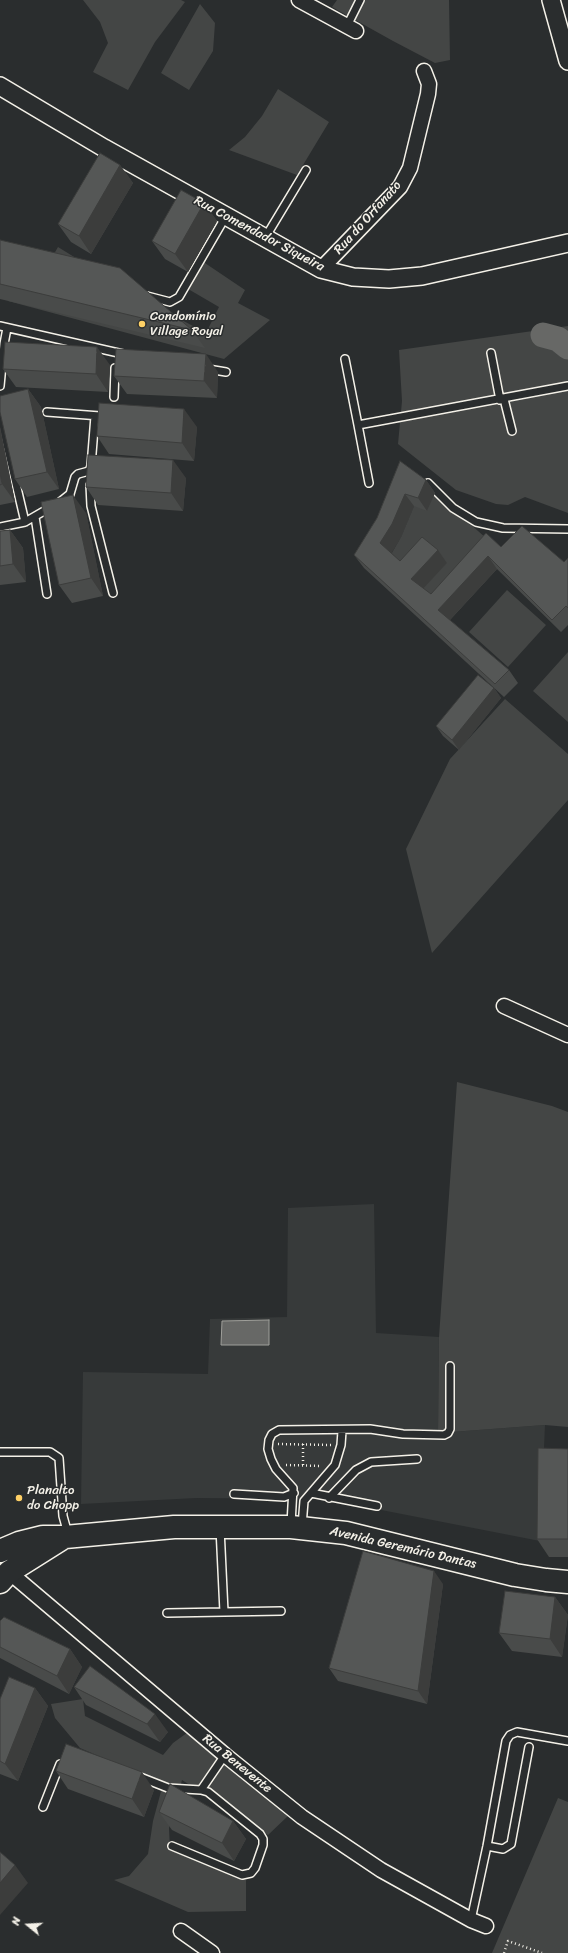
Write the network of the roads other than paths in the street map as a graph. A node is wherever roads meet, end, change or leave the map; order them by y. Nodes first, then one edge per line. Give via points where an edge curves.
1 (299, 0) edge
2 (360, 0) edge
3 (551, 0) edge
4 (352, 28) joint
5 (568, 60) edge
6 (424, 71) dead end
7 (0, 86) edge
8 (306, 170) dead end
9 (226, 216) junction
10 (265, 238) junction
11 (568, 243) edge
12 (321, 269) junction
13 (145, 295) edge
14 (4, 327) edge
15 (116, 352) junction
16 (491, 352) dead end
17 (132, 355) edge
18 (345, 359) dead end
19 (202, 368) edge
20 (226, 372) dead end
21 (0, 386) edge
22 (568, 386) edge
23 (114, 397) dead end
24 (502, 399) junction
25 (47, 412) dead end
26 (0, 415) edge
27 (95, 416) junction
28 (110, 417) edge
29 (358, 425) junction
30 (512, 431) dead end
31 (93, 468) junction
32 (428, 482) dead end
33 (369, 483) dead end
34 (35, 517) junction
35 (25, 522) junction
36 (0, 527) edge
37 (568, 529) edge
38 (113, 593) dead end
39 (47, 594) dead end
40 (504, 1006) dead end
41 (568, 1035) edge
42 (450, 1366) dead end
43 (342, 1431) junction
44 (0, 1452) edge
45 (417, 1459) dead end
46 (311, 1493) junction
47 (234, 1494) dead end
48 (294, 1496) junction
49 (329, 1498) junction
50 (304, 1500) junction
51 (377, 1506) dead end
52 (220, 1526) junction
53 (297, 1527) junction
54 (67, 1537) junction
55 (6, 1542) edge
56 (5, 1577) edge
57 (568, 1582) edge
58 (281, 1611) dead end
59 (224, 1612) junction
60 (167, 1613) dead end
61 (568, 1741) edge
62 (529, 1747) dead end
63 (64, 1755) edge
64 (225, 1755) junction
65 (134, 1774) edge
66 (201, 1790) junction
67 (43, 1807) dead end
68 (172, 1846) dead end
69 (487, 1846) junction
70 (471, 1920) junction
71 (486, 1926) dead end
72 (181, 1931) dead end
73 (212, 1953) edge

1 - 4 street
2 - 4 lane
3 - 5 street
6 - 12 street, Rua do Orfanato via 428,94 410,168 400,187
7 - 9 street, Rua Comendador Siqueira
8 - 10 lane
9 - 10 street, Rua Comendador Siqueira
9 - 13 lane via 179,298 170,302
10 - 12 street, Rua Comendador Siqueira
11 - 12 street, Rua Comendador Siqueira via 422,276 389,279 353,277
14 - 15 lane
14 - 21 lane
15 - 17 lane
15 - 23 lane
16 - 24 lane
18 - 29 lane
19 - 20 lane
22 - 24 lane
24 - 29 lane
24 - 30 lane
25 - 27 lane
26 - 35 lane
27 - 28 lane
27 - 31 lane
29 - 33 lane
31 - 34 lane via 75,477 70,494 61,502
31 - 38 lane via 91,506
32 - 37 lane via 454,508 476,522 503,528
34 - 35 lane
34 - 39 lane
35 - 36 lane
40 - 41 street
42 - 43 lane via 448,1433 403,1434 370,1429
43 - 46 lane via 335,1465
43 - 48 lane via 279,1430 272,1434 268,1449 271,1459 276,1469 293,1488
44 - 54 lane via 50,1452 59,1458
45 - 49 lane via 371,1462 356,1470
46 - 49 lane
46 - 50 lane
47 - 48 lane
48 - 50 lane
48 - 53 lane
49 - 51 lane
50 - 53 lane
52 - 53 main road, Avenida Geremário Dantas
52 - 54 main road, Avenida Geremário Dantas via 174,1527
52 - 59 lane
53 - 57 main road, Avenida Geremário Dantas via 346,1533 515,1575
54 - 55 main road, Avenida Geremário Dantas
54 - 56 main road
56 - 64 street, Rua Benevente
58 - 59 lane
59 - 60 lane
61 - 69 lane via 517,1732 510,1735 506,1741
62 - 69 lane via 511,1844 503,1849
63 - 67 lane
64 - 66 lane
64 - 70 street, Rua Benevente via 302,1817 381,1870
65 - 66 lane via 168,1788
66 - 68 lane via 208,1792 260,1834 263,1845 255,1868 251,1873 242,1875
69 - 70 lane
70 - 71 street, Rua Benevente
72 - 73 street

